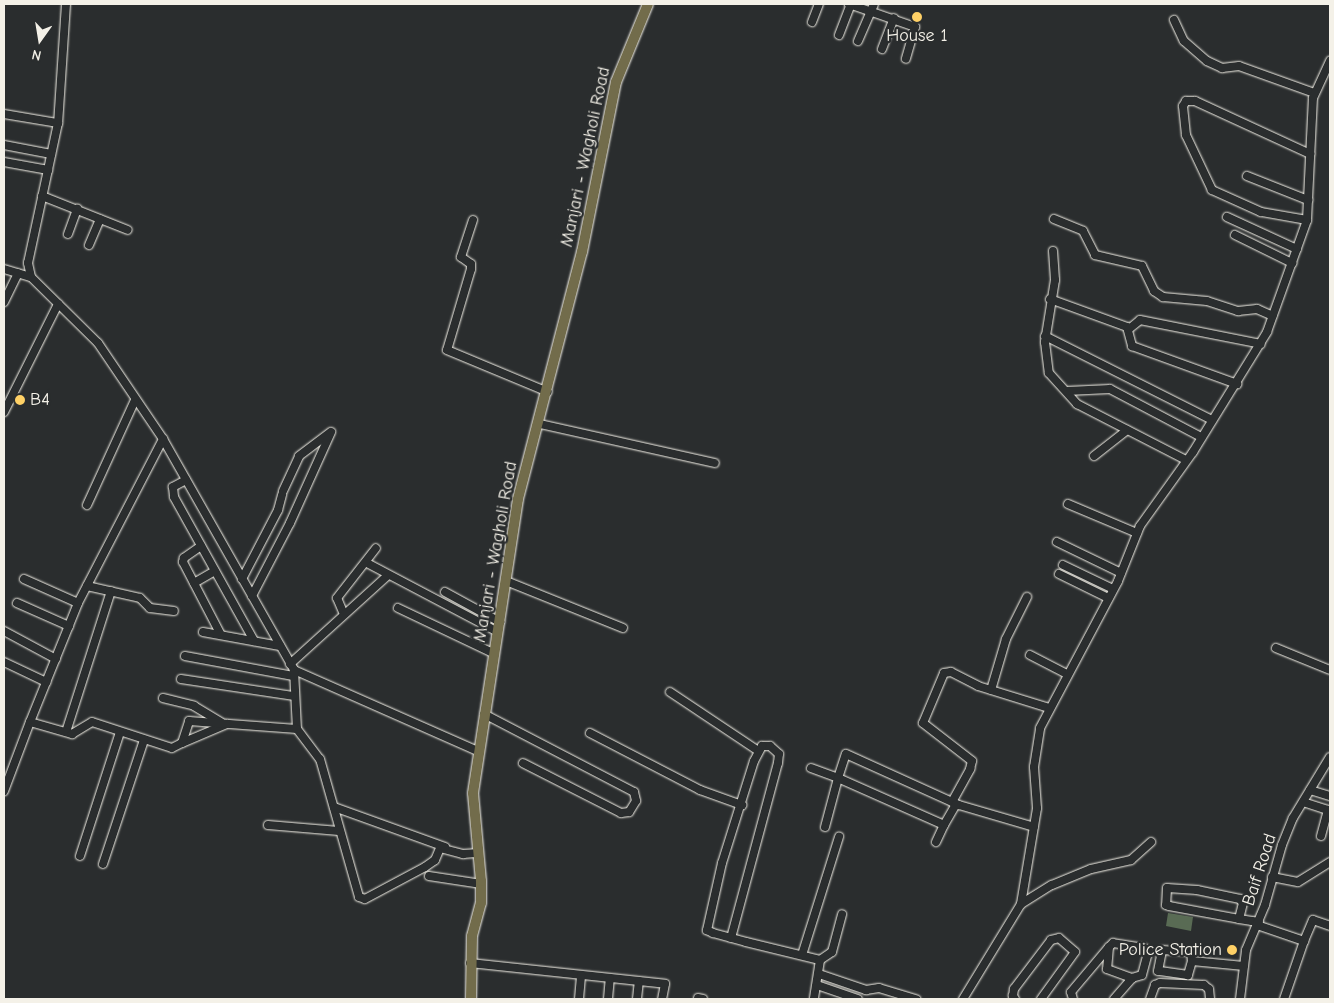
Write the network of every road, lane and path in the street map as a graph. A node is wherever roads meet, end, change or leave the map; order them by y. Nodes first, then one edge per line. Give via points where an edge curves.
1 (66, 4) edge
2 (648, 4) edge
3 (819, 4) edge
4 (850, 4) edge
5 (874, 4) edge
6 (871, 12) junction
7 (894, 18) junction
8 (1174, 20) dead end
9 (812, 22) dead end
10 (839, 35) dead end
11 (858, 41) dead end
12 (882, 49) dead end
13 (906, 59) dead end
14 (1330, 60) edge
15 (1314, 93) junction
16 (4, 114) edge
17 (58, 123) junction
18 (4, 145) edge
19 (51, 154) junction
20 (1310, 154) junction
21 (4, 162) edge
22 (48, 170) junction
23 (1247, 176) dead end
24 (42, 196) junction
25 (1308, 200) junction
26 (77, 210) junction
27 (1227, 217) dead end
28 (100, 219) junction
29 (1054, 219) dead end
30 (473, 220) dead end
31 (1306, 220) junction
32 (128, 230) dead end
33 (68, 234) dead end
34 (1235, 235) dead end
35 (89, 245) dead end
36 (1297, 249) junction
37 (1053, 251) dead end
38 (1292, 263) junction
39 (4, 269) edge
40 (18, 273) junction
41 (31, 277) junction
42 (1050, 299) junction
43 (4, 302) edge
44 (58, 304) junction
45 (1273, 316) junction
46 (1129, 329) junction
47 (1045, 336) junction
48 (1261, 344) junction
49 (1237, 384) junction
50 (1067, 391) junction
51 (548, 392) junction
52 (135, 400) junction
53 (4, 412) edge
54 (1212, 420) junction
55 (540, 424) junction
56 (1127, 430) junction
57 (1201, 437) junction
58 (163, 439) junction
59 (1094, 456) dead end
60 (1186, 460) junction
61 (715, 463) dead end
62 (186, 480) junction
63 (1068, 504) dead end
64 (87, 505) dead end
65 (1137, 533) junction
66 (1057, 542) dead end
67 (201, 546) junction
68 (376, 548) dead end
69 (367, 563) junction
70 (1063, 565) dead end
71 (215, 572) junction
72 (1121, 573) junction
73 (1059, 574) dead end
74 (387, 576) junction
75 (24, 579) dead end
76 (242, 579) junction
77 (506, 581) junction
78 (194, 583) junction
79 (87, 586) junction
80 (1113, 589) junction
81 (112, 592) junction
82 (445, 592) dead end
83 (252, 596) junction
84 (1027, 597) dead end
85 (1108, 598) junction
86 (17, 602) dead end
87 (78, 603) junction
88 (398, 608) dead end
89 (174, 611) dead end
90 (343, 612) junction
91 (69, 626) junction
92 (499, 627) junction
93 (623, 628) dead end
94 (4, 631) edge
95 (203, 632) dead end
96 (221, 635) junction
97 (254, 641) junction
98 (280, 646) junction
99 (1276, 648) dead end
100 (495, 654) junction
101 (1030, 655) dead end
102 (185, 656) dead end
103 (56, 658) junction
104 (4, 662) edge
105 (292, 670) junction
106 (1330, 670) edge
107 (1067, 674) junction
108 (181, 680) dead end
109 (46, 682) junction
110 (991, 690) junction
111 (670, 692) dead end
112 (293, 696) junction
113 (164, 698) dead end
114 (1049, 708) junction
115 (484, 714) junction
116 (30, 722) junction
117 (225, 723) junction
118 (297, 729) junction
119 (66, 732) junction
120 (120, 732) junction
121 (590, 733) dead end
122 (144, 740) junction
123 (182, 743) junction
124 (757, 750) junction
125 (478, 751) junction
126 (1330, 757) edge
127 (523, 763) dead end
128 (811, 768) dead end
129 (838, 778) junction
130 (1310, 790) junction
131 (4, 791) edge
132 (1330, 796) edge
133 (1302, 802) junction
134 (954, 803) junction
135 (742, 804) junction
136 (334, 807) junction
137 (1329, 811) edge
138 (268, 825) dead end
139 (944, 825) junction
140 (825, 827) dead end
141 (1034, 828) junction
142 (339, 831) junction
143 (1321, 836) dead end
144 (839, 837) dead end
145 (936, 842) dead end
146 (1151, 842) dead end
147 (479, 853) junction
148 (463, 854) junction
149 (80, 856) dead end
150 (1330, 862) edge
151 (103, 864) dead end
152 (429, 876) dead end
153 (1272, 877) junction
154 (481, 884) junction
155 (1021, 904) junction
156 (842, 914) dead end
157 (1239, 919) junction
158 (1258, 924) junction
159 (1330, 926) edge
160 (731, 938) junction
161 (1304, 941) junction
162 (1109, 947) junction
163 (802, 955) junction
164 (820, 960) junction
165 (1192, 961) junction
166 (470, 963) junction
167 (1244, 966) junction
168 (819, 974) junction
169 (581, 975) junction
170 (610, 978) junction
171 (1132, 978) junction
172 (639, 981) junction
173 (817, 986) junction
174 (1044, 996) edge
175 (471, 999) edge
176 (579, 999) edge
177 (608, 999) edge
178 (637, 999) edge
179 (662, 999) edge
180 (814, 999) edge
181 (858, 999) edge
182 (916, 999) edge
183 (963, 999) edge
184 (1016, 999) edge
185 (1054, 999) edge
186 (1073, 999) edge
187 (1114, 999) edge
188 (1150, 999) edge
189 (1210, 999) edge
190 (1240, 999) edge
191 (1284, 999) edge

1 - 17 street
2 - 51 main road, Manjari - Wagholi Road via 616,82 582,252
3 - 9 street
4 - 6 street
4 - 10 street
5 - 6 street
6 - 7 street
6 - 11 street
7 - 12 street
7 - 13 street via 916,28
8 - 15 street via 1184,41 1206,61 1222,68 1239,66
14 - 15 street
15 - 20 street
16 - 17 street
17 - 19 street
18 - 19 street
19 - 22 street
20 - 25 street
20 - 31 street via 1195,101 1186,101 1183,106 1186,135 1212,190 1261,212
21 - 22 street
22 - 24 street
23 - 25 street
24 - 26 street
24 - 41 street via 28,263
25 - 31 street
26 - 28 street
26 - 33 street
27 - 36 street
28 - 32 street
28 - 35 street
29 - 45 street via 1083,231 1095,255 1142,266 1154,291 1163,297 1208,301 1238,311 1256,309
30 - 51 street via 461,257 471,264 471,269 447,350
31 - 36 street
34 - 38 street
36 - 38 street
37 - 42 street via 1055,280
38 - 45 street
39 - 40 street
40 - 41 street
40 - 43 street
41 - 44 street
42 - 46 street
42 - 47 street
44 - 52 street via 98,343
44 - 53 street
45 - 48 street
46 - 48 street via 1140,320
46 - 49 street via 1132,346
47 - 50 street via 1049,373
47 - 54 street
48 - 49 street
49 - 54 street
50 - 56 street via 1077,404
50 - 57 street via 1110,390
51 - 55 main road, Manjari - Wagholi Road
52 - 58 street
52 - 64 street
54 - 57 street
55 - 61 street
55 - 77 main road, Manjari - Wagholi Road via 518,499
56 - 59 street
56 - 60 street
57 - 60 street
58 - 62 street
58 - 79 street
60 - 65 street via 1152,505
62 - 67 street via 173,487 172,494
62 - 76 street
63 - 65 street
65 - 72 street
66 - 72 street
67 - 71 street
67 - 78 street via 183,560
68 - 69 street
69 - 74 street
69 - 90 street via 337,598
70 - 80 street
71 - 78 street
71 - 97 street
72 - 80 street
73 - 85 street
74 - 90 street
74 - 92 street
75 - 87 street
76 - 83 street
76 - 83 street via 299,456 332,432
77 - 92 main road, Manjari - Wagholi Road
77 - 93 street
78 - 96 street
79 - 81 street
79 - 87 street
80 - 85 street
81 - 89 street via 143,600 150,608
81 - 119 street
82 - 92 street
83 - 98 street
84 - 110 street via 1006,639
85 - 107 street
86 - 91 street
87 - 91 street
88 - 100 street
90 - 105 street
91 - 103 street
92 - 100 main road, Manjari - Wagholi Road
94 - 103 street
95 - 96 street
96 - 97 street
97 - 98 street
98 - 105 street
99 - 106 street
100 - 115 main road, Manjari - Wagholi Road
101 - 107 street
102 - 105 street
103 - 109 street
104 - 109 street
105 - 112 street
105 - 125 street
107 - 114 street
108 - 112 street
109 - 116 street
110 - 114 street
110 - 134 street via 946,672 924,718 924,725 972,761
111 - 124 street
112 - 118 street
113 - 117 street via 194,706
114 - 141 street via 1040,728 1034,768 1037,808
115 - 125 main road, Manjari - Wagholi Road
115 - 127 street via 634,792 636,801 629,812 621,814
116 - 119 street
116 - 131 street
117 - 118 street
117 - 123 street
117 - 123 street via 188,721
118 - 136 street via 318,754
119 - 120 street via 77,734 90,722
120 - 122 street
120 - 149 street
121 - 135 street via 700,790
122 - 123 street via 172,748
122 - 151 street
124 - 135 street
124 - 160 street via 770,746 779,754 778,763
125 - 147 main road, Manjari - Wagholi Road via 473,793
126 - 130 street, Baif Road
128 - 129 street
129 - 134 street via 846,754
129 - 139 street
129 - 140 street
130 - 132 street
130 - 133 street, Baif Road
133 - 137 street
133 - 153 street, Baif Road via 1282,845
134 - 139 street
134 - 141 street
135 - 160 street via 706,924 707,930
136 - 142 street
136 - 148 street
137 - 143 street
138 - 142 street
139 - 145 street
141 - 155 street
142 - 148 street via 361,899 425,867 435,860 440,848
144 - 163 street
146 - 155 street via 1131,860 1091,869
147 - 148 street
147 - 154 main road, Manjari - Wagholi Road
150 - 153 street via 1298,882
152 - 154 street
153 - 158 street, Baif Road
154 - 166 main road, Manjari - Wagholi Road
155 - 183 street
156 - 164 street via 832,952
157 - 157 street via 1243,903 1240,899 1167,888 1166,905
157 - 158 street
158 - 161 street
158 - 167 street, Baif Road via 1246,950
159 - 161 street via 1313,920
160 - 163 street
161 - 191 street
162 - 171 street via 1107,969
162 - 171 street via 1113,943 1144,948 1148,952 1145,970
162 - 186 street via 1071,992
163 - 164 street
164 - 168 street
165 - 165 street via 1191,952 1162,950 1158,971 1188,975
165 - 167 street
166 - 169 street
166 - 175 main road, Manjari - Wagholi Road
167 - 190 street, Baif Road
168 - 173 street
168 - 182 street via 866,990 879,988
169 - 170 street
169 - 176 street
170 - 172 street
170 - 177 street
171 - 187 street
172 - 178 street
172 - 179 street via 665,984
173 - 180 street
173 - 181 street
174 - 184 street via 1075,952 1057,938 1051,940 1014,989
174 - 185 street
188 - 189 street via 1155,986 1160,983 1204,985 1209,989

